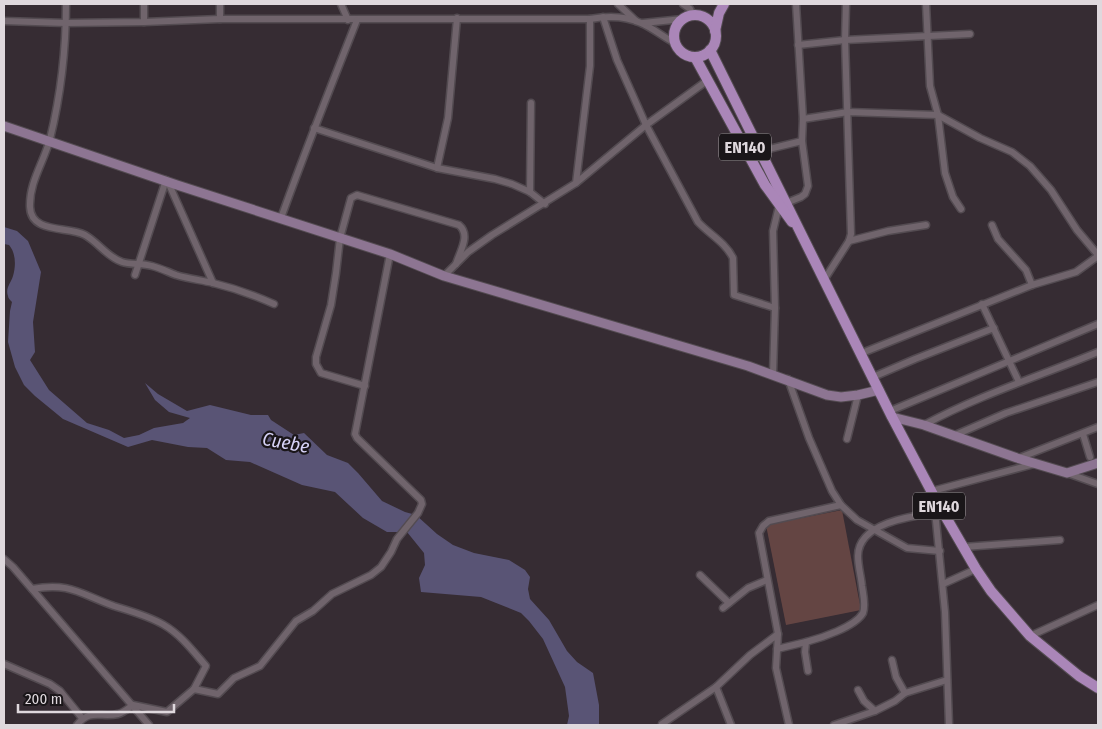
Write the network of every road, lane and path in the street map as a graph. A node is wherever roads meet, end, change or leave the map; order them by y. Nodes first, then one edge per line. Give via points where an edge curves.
1 (66, 4) edge
2 (144, 4) edge
3 (220, 4) edge
4 (341, 4) edge
5 (618, 4) edge
6 (683, 4) edge
7 (724, 4) edge
8 (796, 4) edge
9 (848, 4) edge
10 (926, 4) edge
11 (603, 16) junction
12 (695, 16) junction
13 (457, 18) junction
14 (220, 19) junction
15 (590, 19) junction
16 (348, 20) junction
17 (356, 20) junction
18 (682, 20) junction
19 (4, 21) edge
20 (144, 22) junction
21 (639, 22) junction
22 (66, 23) junction
23 (715, 32) junction
24 (970, 34) dead end
25 (929, 35) junction
26 (845, 40) junction
27 (675, 43) junction
28 (798, 45) junction
29 (710, 50) junction
30 (696, 57) junction
31 (708, 80) junction
32 (531, 103) dead end
33 (848, 112) junction
34 (938, 115) junction
35 (803, 119) junction
36 (646, 125) junction
37 (4, 126) edge
38 (314, 128) junction
39 (802, 141) junction
40 (50, 142) junction
41 (761, 151) junction
42 (437, 168) junction
43 (167, 181) junction
44 (576, 184) junction
45 (530, 192) junction
46 (545, 204) junction
47 (783, 204) junction
48 (961, 209) dead end
49 (281, 218) junction
50 (926, 225) dead end
51 (992, 225) dead end
52 (340, 238) junction
53 (849, 241) junction
54 (390, 254) junction
55 (1098, 255) edge
56 (138, 263) junction
57 (456, 264) junction
58 (135, 275) dead end
59 (444, 276) junction
60 (824, 280) junction
61 (214, 283) junction
62 (1032, 285) junction
63 (274, 304) dead end
64 (982, 304) junction
65 (775, 308) junction
66 (1098, 324) edge
67 (994, 328) junction
68 (1098, 352) edge
69 (862, 353) junction
70 (1010, 361) junction
71 (773, 374) junction
72 (873, 377) junction
73 (788, 379) junction
74 (1019, 382) junction
75 (1098, 382) edge
76 (365, 386) junction
77 (880, 390) junction
78 (858, 395) junction
79 (891, 414) junction
80 (924, 425) junction
81 (1098, 427) edge
82 (1083, 434) junction
83 (953, 436) junction
84 (847, 439) dead end
85 (1090, 457) dead end
86 (1017, 458) junction
87 (1098, 463) edge
88 (1034, 464) junction
89 (1067, 473) junction
90 (1098, 484) edge
91 (934, 495) junction
92 (841, 505) junction
93 (935, 513) junction
94 (874, 528) junction
95 (1060, 540) dead end
96 (964, 547) junction
97 (940, 550) junction
98 (4, 558) edge
99 (976, 568) junction
100 (700, 575) dead end
101 (767, 580) junction
102 (943, 584) junction
103 (32, 589) junction
104 (729, 603) junction
105 (1098, 605) edge
106 (722, 608) dead end
107 (778, 634) junction
108 (1030, 636) junction
109 (806, 642) junction
110 (777, 649) junction
111 (892, 660) dead end
112 (4, 664) edge
113 (808, 671) dead end
114 (947, 680) junction
115 (716, 687) junction
116 (1098, 688) edge
117 (194, 689) junction
118 (858, 690) dead end
119 (905, 692) junction
120 (133, 706) junction
121 (875, 711) junction
122 (82, 718) junction
123 (662, 724) edge
124 (77, 725) edge
125 (149, 725) edge
126 (731, 725) edge
127 (789, 725) edge
128 (834, 725) edge
129 (949, 725) edge

1 - 22 street
2 - 20 street
3 - 14 street
4 - 16 street
5 - 21 street
6 - 12 street
7 - 12 main road
7 - 23 main road
8 - 28 street
9 - 26 street
10 - 25 street
11 - 15 street
11 - 21 street
11 - 36 street via 617,60
12 - 18 main road
12 - 23 main road via 706,18
13 - 15 street
13 - 17 street
13 - 42 street via 448,118
14 - 16 street
14 - 20 street
15 - 44 street via 590,66
16 - 17 street
17 - 38 street
18 - 21 street
18 - 27 main road via 675,30
19 - 22 street
20 - 22 street
21 - 27 street
22 - 40 street via 60,97
23 - 29 main road
24 - 25 street
25 - 26 street
25 - 34 street via 930,86
26 - 28 street
26 - 33 street
27 - 30 main road, EN140 via 683,53
28 - 35 street
29 - 30 main road
29 - 41 main road, EN140
30 - 31 main road, EN140
31 - 36 street
31 - 47 main road, EN140 via 765,185
32 - 45 street
33 - 34 street
33 - 35 street
33 - 53 street
34 - 48 street via 946,173 953,197
34 - 55 street via 1012,152 1030,166 1052,190
35 - 39 street
36 - 44 street
36 - 65 street via 698,222 730,252 734,295
37 - 40 main road
38 - 42 street
38 - 49 street
39 - 41 street
39 - 47 street via 808,186 805,194
40 - 43 main road
40 - 56 street via 32,186 32,217 38,224 85,235 103,251 123,262
41 - 47 main road, EN140
42 - 45 street via 494,179
43 - 49 main road
43 - 56 street
43 - 61 street
44 - 46 street
45 - 46 street
46 - 57 street via 510,223
47 - 60 main road, EN140 via 801,232
47 - 65 street via 773,231
49 - 52 main road
50 - 53 street
51 - 62 street via 998,239 1026,270
52 - 54 main road
52 - 57 street via 351,198 357,195 459,225 465,237
52 - 76 street via 331,305 316,364 321,372
53 - 60 street
54 - 59 main road
54 - 76 street
55 - 62 street via 1076,272
56 - 58 street
56 - 61 street
57 - 59 street
59 - 71 main road
60 - 69 main road, EN140
61 - 63 street
62 - 64 street
64 - 67 street
64 - 69 street
65 - 71 street
66 - 70 street
67 - 70 street
67 - 72 street
68 - 74 street
69 - 72 main road, EN140
70 - 74 street
70 - 79 street
71 - 73 main road
72 - 77 main road, EN140
73 - 78 main road via 826,395
73 - 92 street via 813,447
74 - 80 street
75 - 83 street via 1006,413
76 - 117 street via 355,434 421,500 418,513 397,539 381,567 332,594 296,621 260,666 234,678 218,694
77 - 78 main road
77 - 79 main road, EN140
78 - 84 street
79 - 80 main road
79 - 91 main road, EN140
80 - 83 main road
81 - 82 street
82 - 85 street
82 - 86 street
83 - 86 main road
86 - 88 main road
87 - 89 main road
88 - 89 main road
88 - 91 street
89 - 90 street
91 - 93 street
91 - 96 main road, EN140
92 - 94 street via 857,520
92 - 101 street via 769,521 762,526 759,533
93 - 94 street via 916,515
93 - 97 street
94 - 97 street via 907,548
94 - 109 street via 863,539 857,554 864,611 857,621
95 - 96 street
96 - 99 main road, EN140
97 - 102 street
98 - 103 street
99 - 102 street
99 - 108 main road, EN140
100 - 104 street
101 - 104 street via 748,588
101 - 107 street
102 - 114 street
103 - 117 street via 57,586 80,591 163,625 189,646 206,666
103 - 120 street
104 - 106 street
105 - 108 street
107 - 110 street
107 - 115 street
108 - 116 main road, EN140
109 - 110 street
109 - 113 street
110 - 127 street via 776,668
111 - 119 street via 896,677
112 - 122 street via 50,684 66,697
114 - 119 street
114 - 129 street
115 - 123 street
115 - 126 street
117 - 120 street via 167,712
118 - 121 street
119 - 121 street
120 - 122 street via 119,714 90,714
120 - 125 street
121 - 128 street
122 - 124 street

